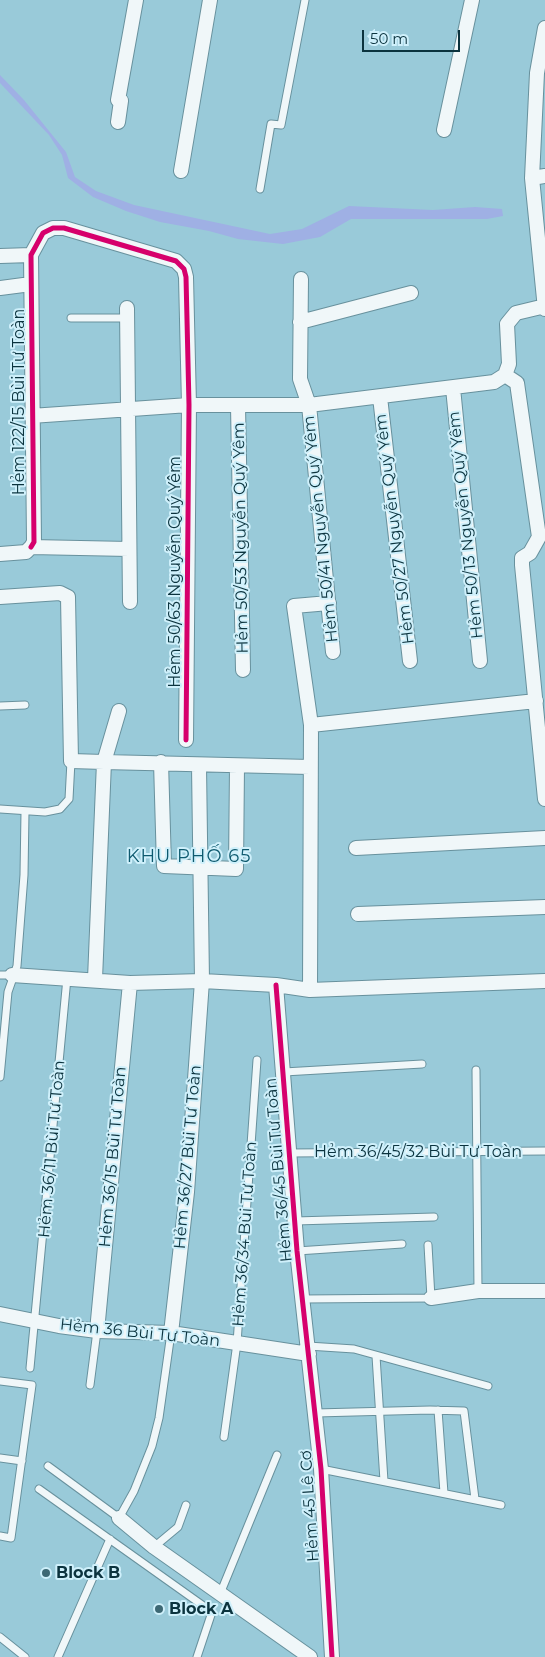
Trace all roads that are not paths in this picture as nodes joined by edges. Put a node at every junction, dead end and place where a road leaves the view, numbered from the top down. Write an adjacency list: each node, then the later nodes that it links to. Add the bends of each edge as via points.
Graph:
1 (136, 0): 6 (street, via 118,100 121,101)
2 (210, 0): 8 (street)
3 (304, 0): 10 (lane, via 281,125 271,124)
4 (472, 0): 7 (street)
5 (545, 28): 9 (street, via 537,73)
6 (118, 122)
7 (444, 130)
8 (181, 171)
9 (539, 177): 11 (street)
10 (260, 188)
11 (541, 223): 18 (street)
12 (31, 255): 13 (street); 15 (street, Hẻm 122/15 Bùi Tư Toàn); 25 (street, Hẻm 50/63 Nguyễn Quý Yêm, via 43,233 52,228 64,228 176,261 184,269 186,277)
13 (0, 256)
14 (301, 279): 21 (street, Hẻm 50/41 Nguyễn Quý Yêm)
15 (31, 284): 16 (street); 29 (street, Hẻm 122/15 Bùi Tư Toàn)
16 (0, 288)
17 (411, 293): 21 (street)
18 (545, 307): 22 (street, via 516,313 508,324 509,364)
19 (127, 313): 20 (lane); 28 (street)
20 (71, 318)
21 (300, 322): 26 (street, Hẻm 50/41 Nguyễn Quý Yêm, via 300,379)
22 (505, 375): 23 (street, via 494,382); 40 (street, via 517,383 539,537 530,553 522,558)
23 (453, 388): 24 (street); 38 (street, Hẻm 50/13 Nguyễn Quý Yêm)
24 (380, 397): 26 (street); 37 (street, Hẻm 50/27 Nguyễn Quý Yêm)
25 (189, 405): 27 (street); 28 (street); 45 (street, Hẻm 50/63 Nguyễn Quý Yêm)
26 (309, 405): 27 (street); 35 (street, Hẻm 50/41 Nguyễn Quý Yêm)
27 (238, 406): 39 (street, Hẻm 50/53 Nguyễn Quý Yêm)
28 (128, 410): 29 (street); 31 (street)
29 (31, 416): 30 (street, Hẻm 122/15 Bùi Tư Toàn, via 34,542)
30 (31, 547): 31 (street); 32 (street, via 26,552)
31 (129, 549): 34 (street)
32 (0, 554)
33 (0, 597): 46 (street, via 60,593 68,597)
34 (130, 602)
35 (329, 603): 36 (street, Hẻm 50/41 Nguyễn Quý Yêm); 44 (street, via 294,606)
36 (334, 652)
37 (410, 661)
38 (480, 661)
39 (243, 670)
40 (536, 701): 44 (street); 52 (street)
41 (25, 705): 42 (lane)
42 (0, 706)
43 (119, 711): 47 (street)
44 (311, 725): 51 (street)
45 (186, 740)
46 (71, 761): 47 (street); 54 (lane, via 69,799 64,806 45,812)
47 (104, 762): 48 (street); 62 (street)
48 (161, 762): 49 (street); 57 (street, via 164,866)
49 (199, 766): 50 (street); 57 (street, Hẻm 36/27 Bùi Tư Toàn)
50 (237, 766): 51 (street); 57 (street, via 236,869)
51 (310, 767): 67 (street)
52 (545, 799)
53 (0, 809): 54 (lane)
54 (25, 812): 60 (lane, via 17,966)
55 (545, 838): 56 (street)
56 (356, 848)
57 (200, 868): 63 (street, Hẻm 36/27 Bùi Tư Toàn)
58 (545, 907): 59 (street)
59 (358, 914)
60 (6, 975): 61 (street); 72 (lane, via 8,992)
61 (67, 977): 62 (street); 86 (lane, Hẻm 36/11 Bùi Tư Toàn)
62 (96, 979): 65 (street)
63 (202, 981): 65 (street); 66 (street); 88 (street, Hẻm 36/27 Bùi Tư Toàn, via 187,1192)
64 (545, 981): 67 (street)
65 (130, 983): 87 (street, Hẻm 36/15 Bùi Tư Toàn)
66 (276, 985): 67 (street); 71 (street, Hẻm 36/45 Bùi Tư Toàn)
67 (310, 990)
68 (257, 1060): 89 (lane, Hẻm 36/34 Bùi Tư Toàn)
69 (422, 1064): 71 (lane)
70 (476, 1070): 75 (lane)
71 (284, 1072): 74 (street, Hẻm 36/45 Bùi Tư Toàn)
72 (0, 1077)
73 (545, 1150): 75 (lane, Hẻm 36/45/32 Bùi Tư Toàn)
74 (290, 1153): 75 (lane, Hẻm 36/45/32 Bùi Tư Toàn); 77 (street, Hẻm 36/45 Bùi Tư Toàn)
75 (478, 1153): 81 (lane)
76 (434, 1217): 77 (lane)
77 (295, 1221): 80 (street, Hẻm 36/45 Bùi Tư Toàn)
78 (402, 1244): 80 (lane)
79 (428, 1244): 83 (lane)
80 (298, 1251): 84 (street, Hẻm 36/45 Bùi Tư Toàn)
81 (478, 1291): 82 (street); 83 (street)
82 (545, 1291)
83 (432, 1298): 84 (lane)
84 (303, 1299): 90 (street, Hẻm 36/45 Bùi Tư Toàn)
85 (0, 1314): 86 (street, Hẻm 36 Bùi Tư Toàn)
86 (36, 1320): 87 (street, Hẻm 36 Bùi Tư Toàn); 92 (lane, Hẻm 36/11 Bùi Tư Toàn)
87 (97, 1330): 88 (street, Hẻm 36 Bùi Tư Toàn); 94 (lane)
88 (171, 1333): 89 (street, Hẻm 36 Bùi Tư Toàn); 111 (lane, via 157,1427 134,1491)
89 (237, 1343): 90 (street, Hẻm 36 Bùi Tư Toàn); 99 (lane, Hẻm 36/34 Bùi Tư Toàn)
90 (309, 1350): 91 (lane, via 354,1349); 98 (street, Hẻm 45 Lê Cơ)
91 (376, 1356): 95 (lane); 97 (lane)
92 (30, 1368)
93 (0, 1381): 102 (lane, via 32,1386)
94 (90, 1385)
95 (488, 1386)
96 (438, 1410): 97 (lane); 107 (lane); 108 (lane, via 464,1411)
97 (379, 1412): 98 (lane); 105 (lane)
98 (316, 1414): 104 (street, Hẻm 45 Lê Cơ)
99 (224, 1437)
100 (277, 1455): 115 (lane)
101 (0, 1458): 102 (lane)
102 (22, 1461): 112 (lane, via 11,1538)
103 (48, 1466): 111 (lane)
104 (321, 1469): 105 (lane); 121 (street, Hẻm 45 Lê Cơ)
105 (384, 1481): 107 (lane)
106 (39, 1489): 113 (lane)
107 (444, 1493): 108 (lane)
108 (475, 1499): 109 (lane)
109 (501, 1504)
110 (186, 1505): 114 (lane, via 178,1527)
111 (119, 1518): 114 (street)
112 (0, 1536)
113 (110, 1539): 118 (lane); 119 (lane, via 212,1612)
114 (154, 1547): 115 (street)
115 (220, 1594): 120 (street)
116 (0, 1636): 117 (lane)
117 (25, 1657)
118 (58, 1657)
119 (197, 1657)
120 (310, 1657)
121 (332, 1657)

